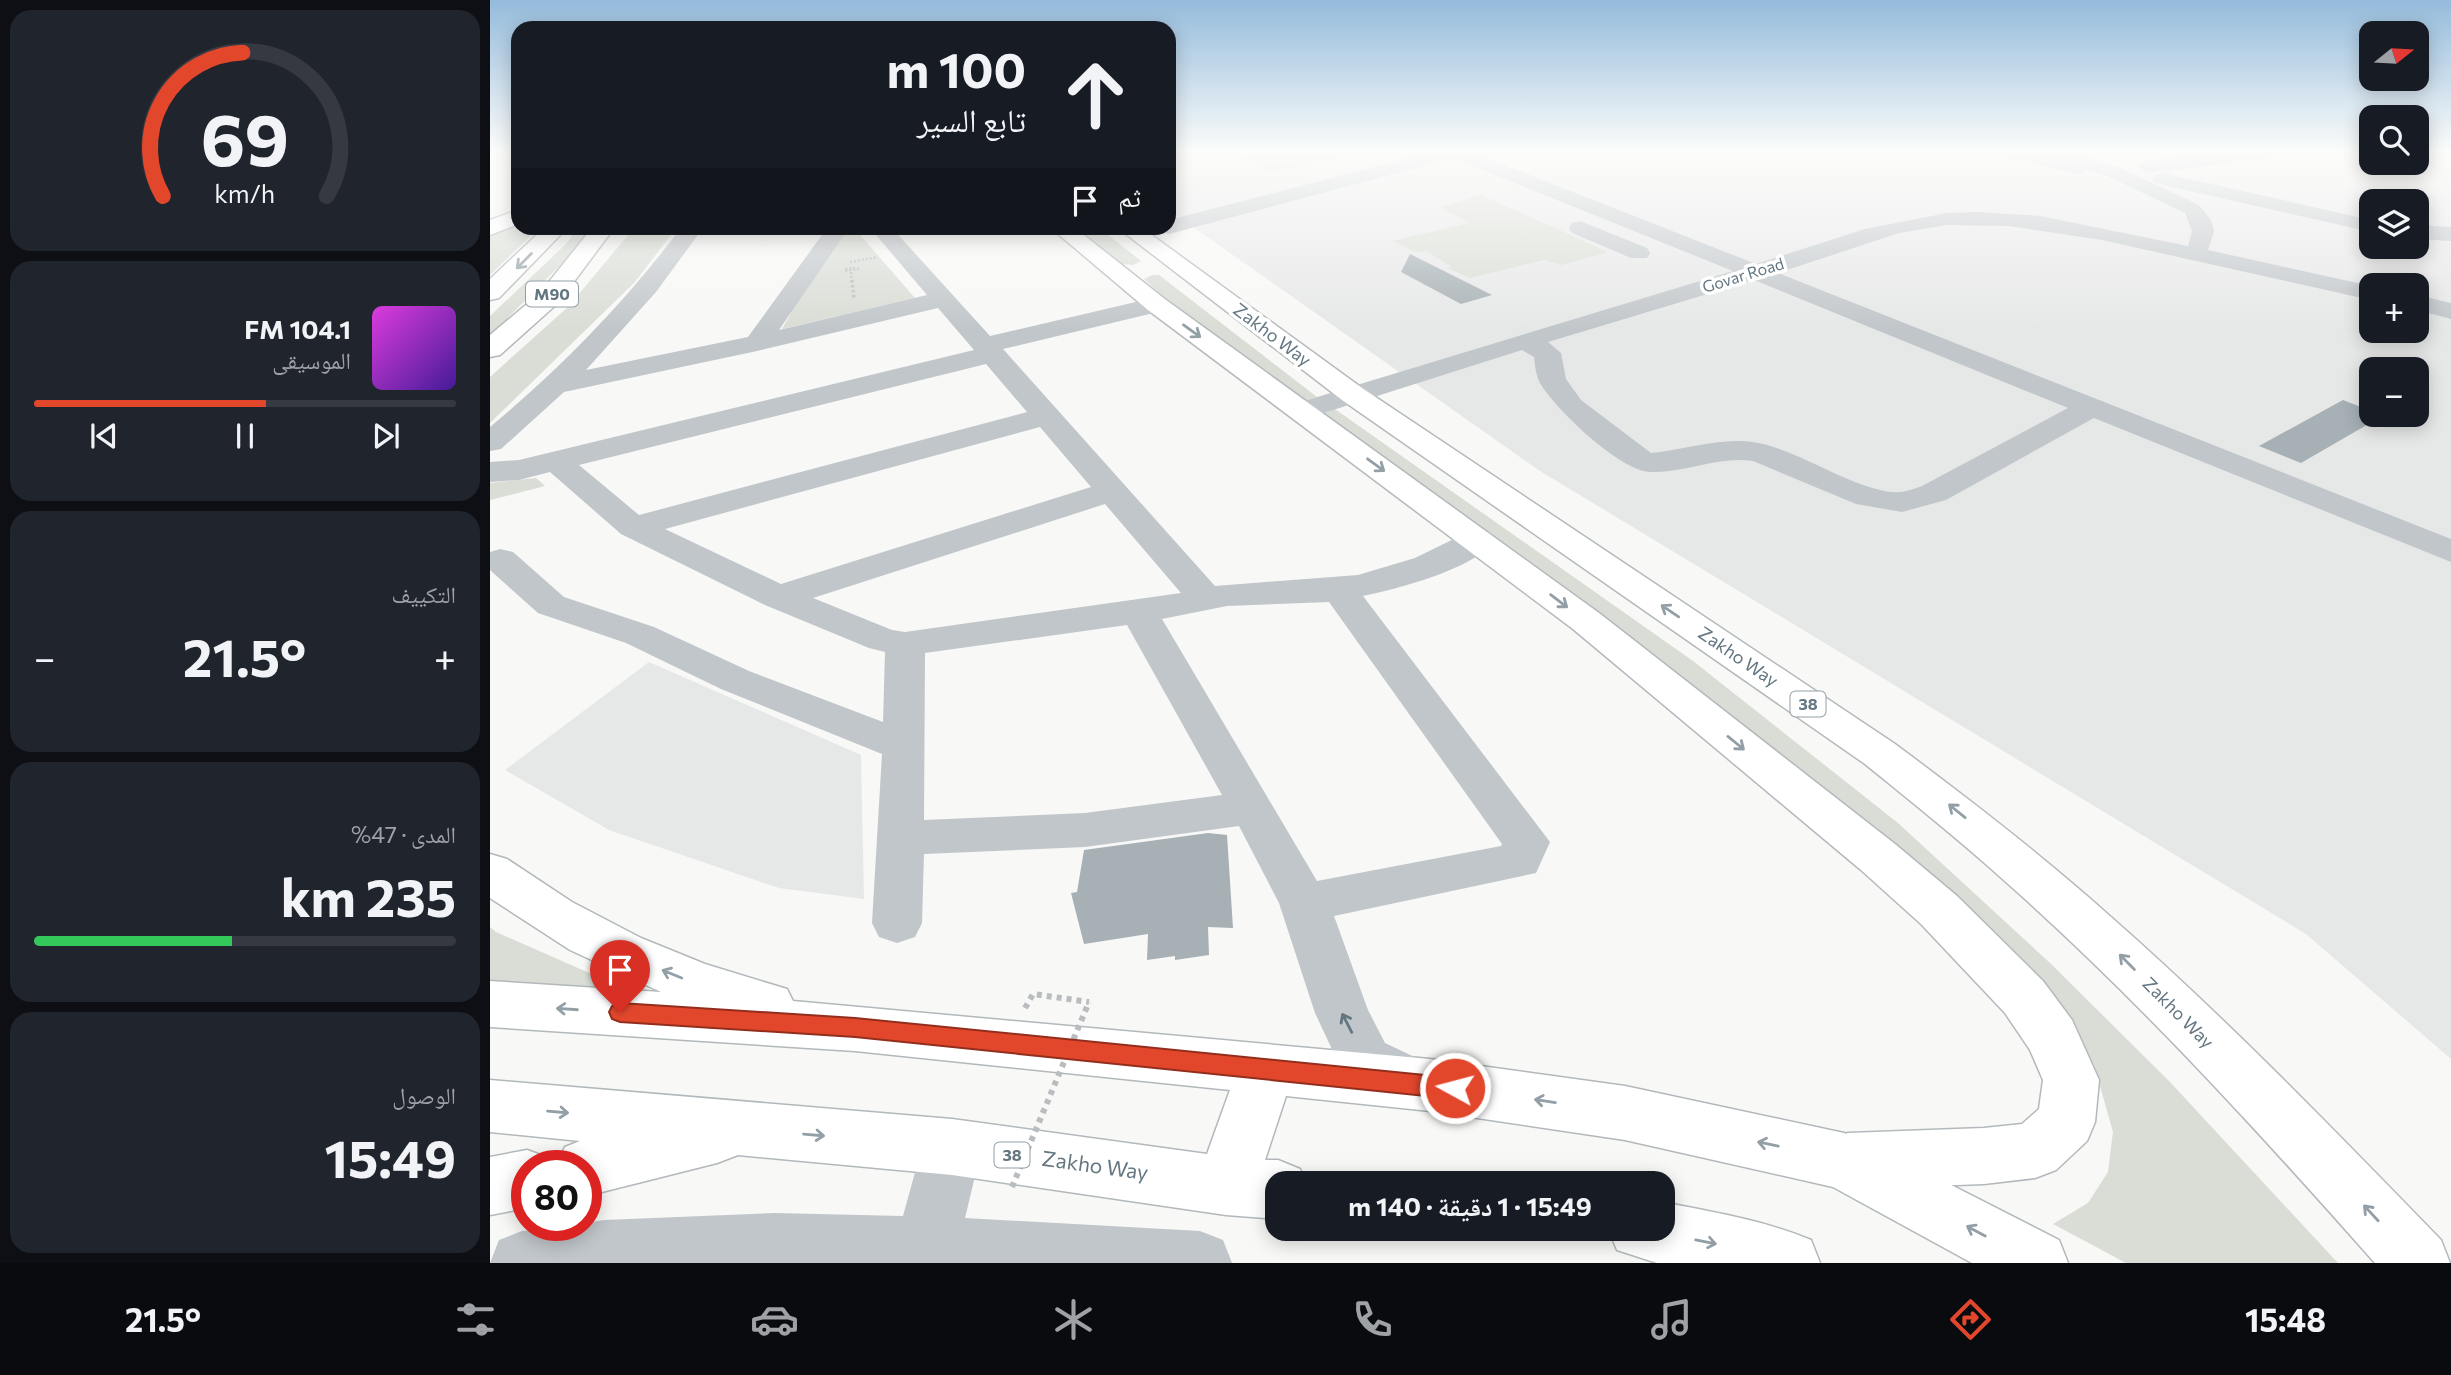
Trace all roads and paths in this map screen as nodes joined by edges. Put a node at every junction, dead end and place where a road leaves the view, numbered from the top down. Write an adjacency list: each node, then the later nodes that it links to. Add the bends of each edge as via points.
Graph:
1 (1221, 212): 8 (street)
2 (1229, 212): 9 (street)
3 (2193, 212): 22 (street, via 2204,227)
4 (2309, 212): 7 (street)
5 (1611, 213): 21 (street, via 1565,222); 23 (street)
6 (511, 218): 10 (main road)
7 (2359, 223)
8 (1176, 226)
9 (1176, 226)
10 (490, 228)
11 (2429, 233): 13 (street)
12 (1176, 234): 36 (main road, Zakho Way / 38)
13 (2451, 234)
14 (549, 235): 26 (main road, M90, one-way to 26)
15 (598, 235): 33 (main road, M90, via 549,298)
16 (687, 235): 35 (street, via 660,274 584,358)
17 (833, 235): 32 (street)
18 (887, 235): 27 (street)
19 (1071, 235): 24 (main road)
20 (1162, 235): 24 (main road)
21 (1639, 253)
22 (2193, 254): 23 (street, Govar Road, via 2059,226 1961,218 1888,229); 25 (street, Govar Road)
23 (1757, 271): 31 (street, Govar Road); 37 (street)
24 (1121, 276): 28 (main road)
25 (2359, 290)
26 (490, 293)
27 (944, 299): 32 (street); 34 (street)
28 (1157, 305): 34 (street); 38 (main road, one-way to 38)
29 (2429, 306): 30 (street)
30 (2451, 311)
31 (1527, 341): 36 (street, Govar Road); 37 (street, via 1547,353 1552,380 1571,406 1640,461 1684,460 1735,449 1759,452 1868,497 1902,502 1934,493)
32 (757, 343): 35 (street)
33 (490, 349)
34 (988, 349): 39 (street); 41 (street)
35 (552, 386): 40 (street)
36 (1352, 394): 38 (street, Govar Road); 79 (main road, Zakho Way / 38, one-way to 36, via 2095,931 1949,805)
37 (2094, 406): 46 (street)
38 (1301, 411): 45 (main road, one-way to 45)
39 (1047, 416): 43 (street); 44 (street)
40 (490, 442)
41 (556, 460): 42 (street); 44 (street)
42 (490, 472)
43 (1112, 491): 49 (street); 50 (street)
44 (633, 527): 49 (street)
45 (1478, 540): 48 (street, via 1413,573); 67 (main road, one-way to 67, via 1586,621 1878,857 1939,910 2024,997 2052,1037 2071,1080 2066,1122 2035,1150)
46 (2451, 551)
47 (500, 560): 53 (street, via 551,605 640,635 735,680)
48 (1339, 590): 50 (street); 57 (street, via 1526,842 1519,860)
49 (778, 597): 52 (street, via 883,640)
50 (1206, 598): 51 (street)
51 (1139, 612): 52 (street); 54 (street)
52 (905, 644): 53 (street)
53 (904, 746): 55 (street)
54 (1252, 808): 55 (street, via 1085,830); 57 (street)
55 (901, 838): 58 (street)
56 (490, 872): 61 (main road, one-way to 56, via 719,992 604,946)
57 (1304, 903): 63 (street, one-way to 57, via 1365,1060 1342,1013)
58 (897, 923)
59 (1052, 996): 71 (path, bridge, via 1088,1002)
60 (490, 1004): 61 (main road, one-way to 60)
61 (855, 1028): 62 (main road)
62 (1266, 1070): 63 (main road); 72 (main road)
63 (1411, 1083): 67 (main road, one-way to 63, via 1625,1113)
64 (490, 1106): 65 (main road, Zakho Way, one-way to 65)
65 (746, 1128): 66 (main road, Zakho Way / 38, one-way to 66); 68 (main road)
66 (952, 1147): 72 (main road, Zakho Way / 38); 74 (street)
67 (1844, 1161): 78 (main road, one-way to 67)
68 (602, 1163)
69 (511, 1182): 70 (main road)
70 (490, 1186)
71 (1012, 1187)
72 (1252, 1188)
73 (1675, 1236): 77 (main road, one-way to 77)
74 (924, 1257): 75 (street, via 717,1246); 76 (street)
75 (528, 1263)
76 (1200, 1263)
77 (1788, 1263)
78 (2036, 1263)
79 (2418, 1263)

